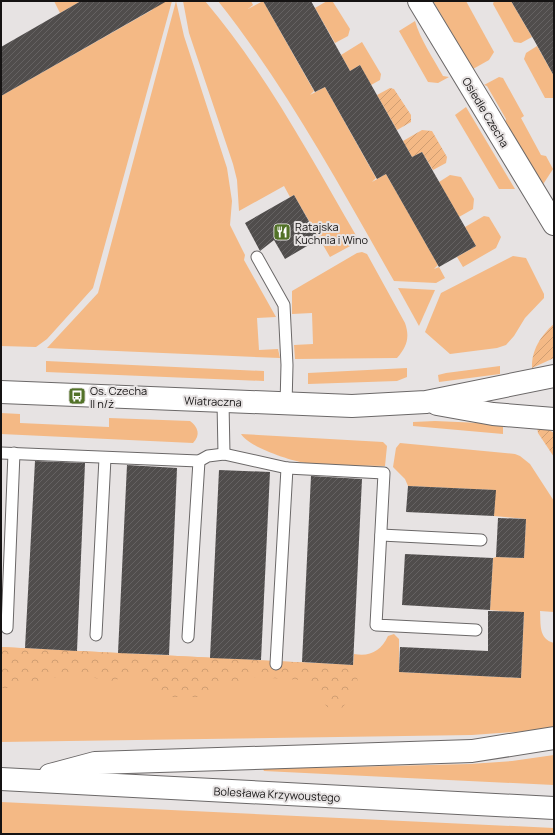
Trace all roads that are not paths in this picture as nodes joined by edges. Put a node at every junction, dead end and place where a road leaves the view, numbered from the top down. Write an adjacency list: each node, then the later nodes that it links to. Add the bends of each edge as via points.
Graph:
1 (419, 1): 2 (main road, Osiedle Czecha)
2 (554, 224)
3 (257, 257): 8 (lane, via 284,305)
4 (554, 376): 7 (main road, Wiatraczna)
5 (1, 392): 6 (main road, Wiatraczna)
6 (223, 402): 8 (main road, Wiatraczna); 12 (lane)
7 (426, 402): 8 (main road, Wiatraczna, via 352,406); 9 (main road, Wiatraczna, via 493,414)
8 (286, 405)
9 (554, 419)
10 (1, 452): 11 (lane)
11 (14, 453): 13 (lane); 18 (lane)
12 (224, 454): 14 (lane, via 208,456); 15 (lane)
13 (105, 458): 14 (lane); 20 (lane)
14 (199, 461): 21 (lane)
15 (287, 468): 16 (lane, via 384,473); 22 (lane)
16 (381, 535): 17 (lane); 19 (lane, via 376,625)
17 (481, 540)
18 (7, 628)
19 (476, 630)
20 (96, 635)
21 (188, 637)
22 (276, 664)
23 (554, 738): 25 (main road, via 472,751 95,763)
24 (1, 779): 25 (main road, Bolesława Krzywoustego)
25 (31, 780): 26 (main road, Bolesława Krzywoustego)
26 (554, 808)

